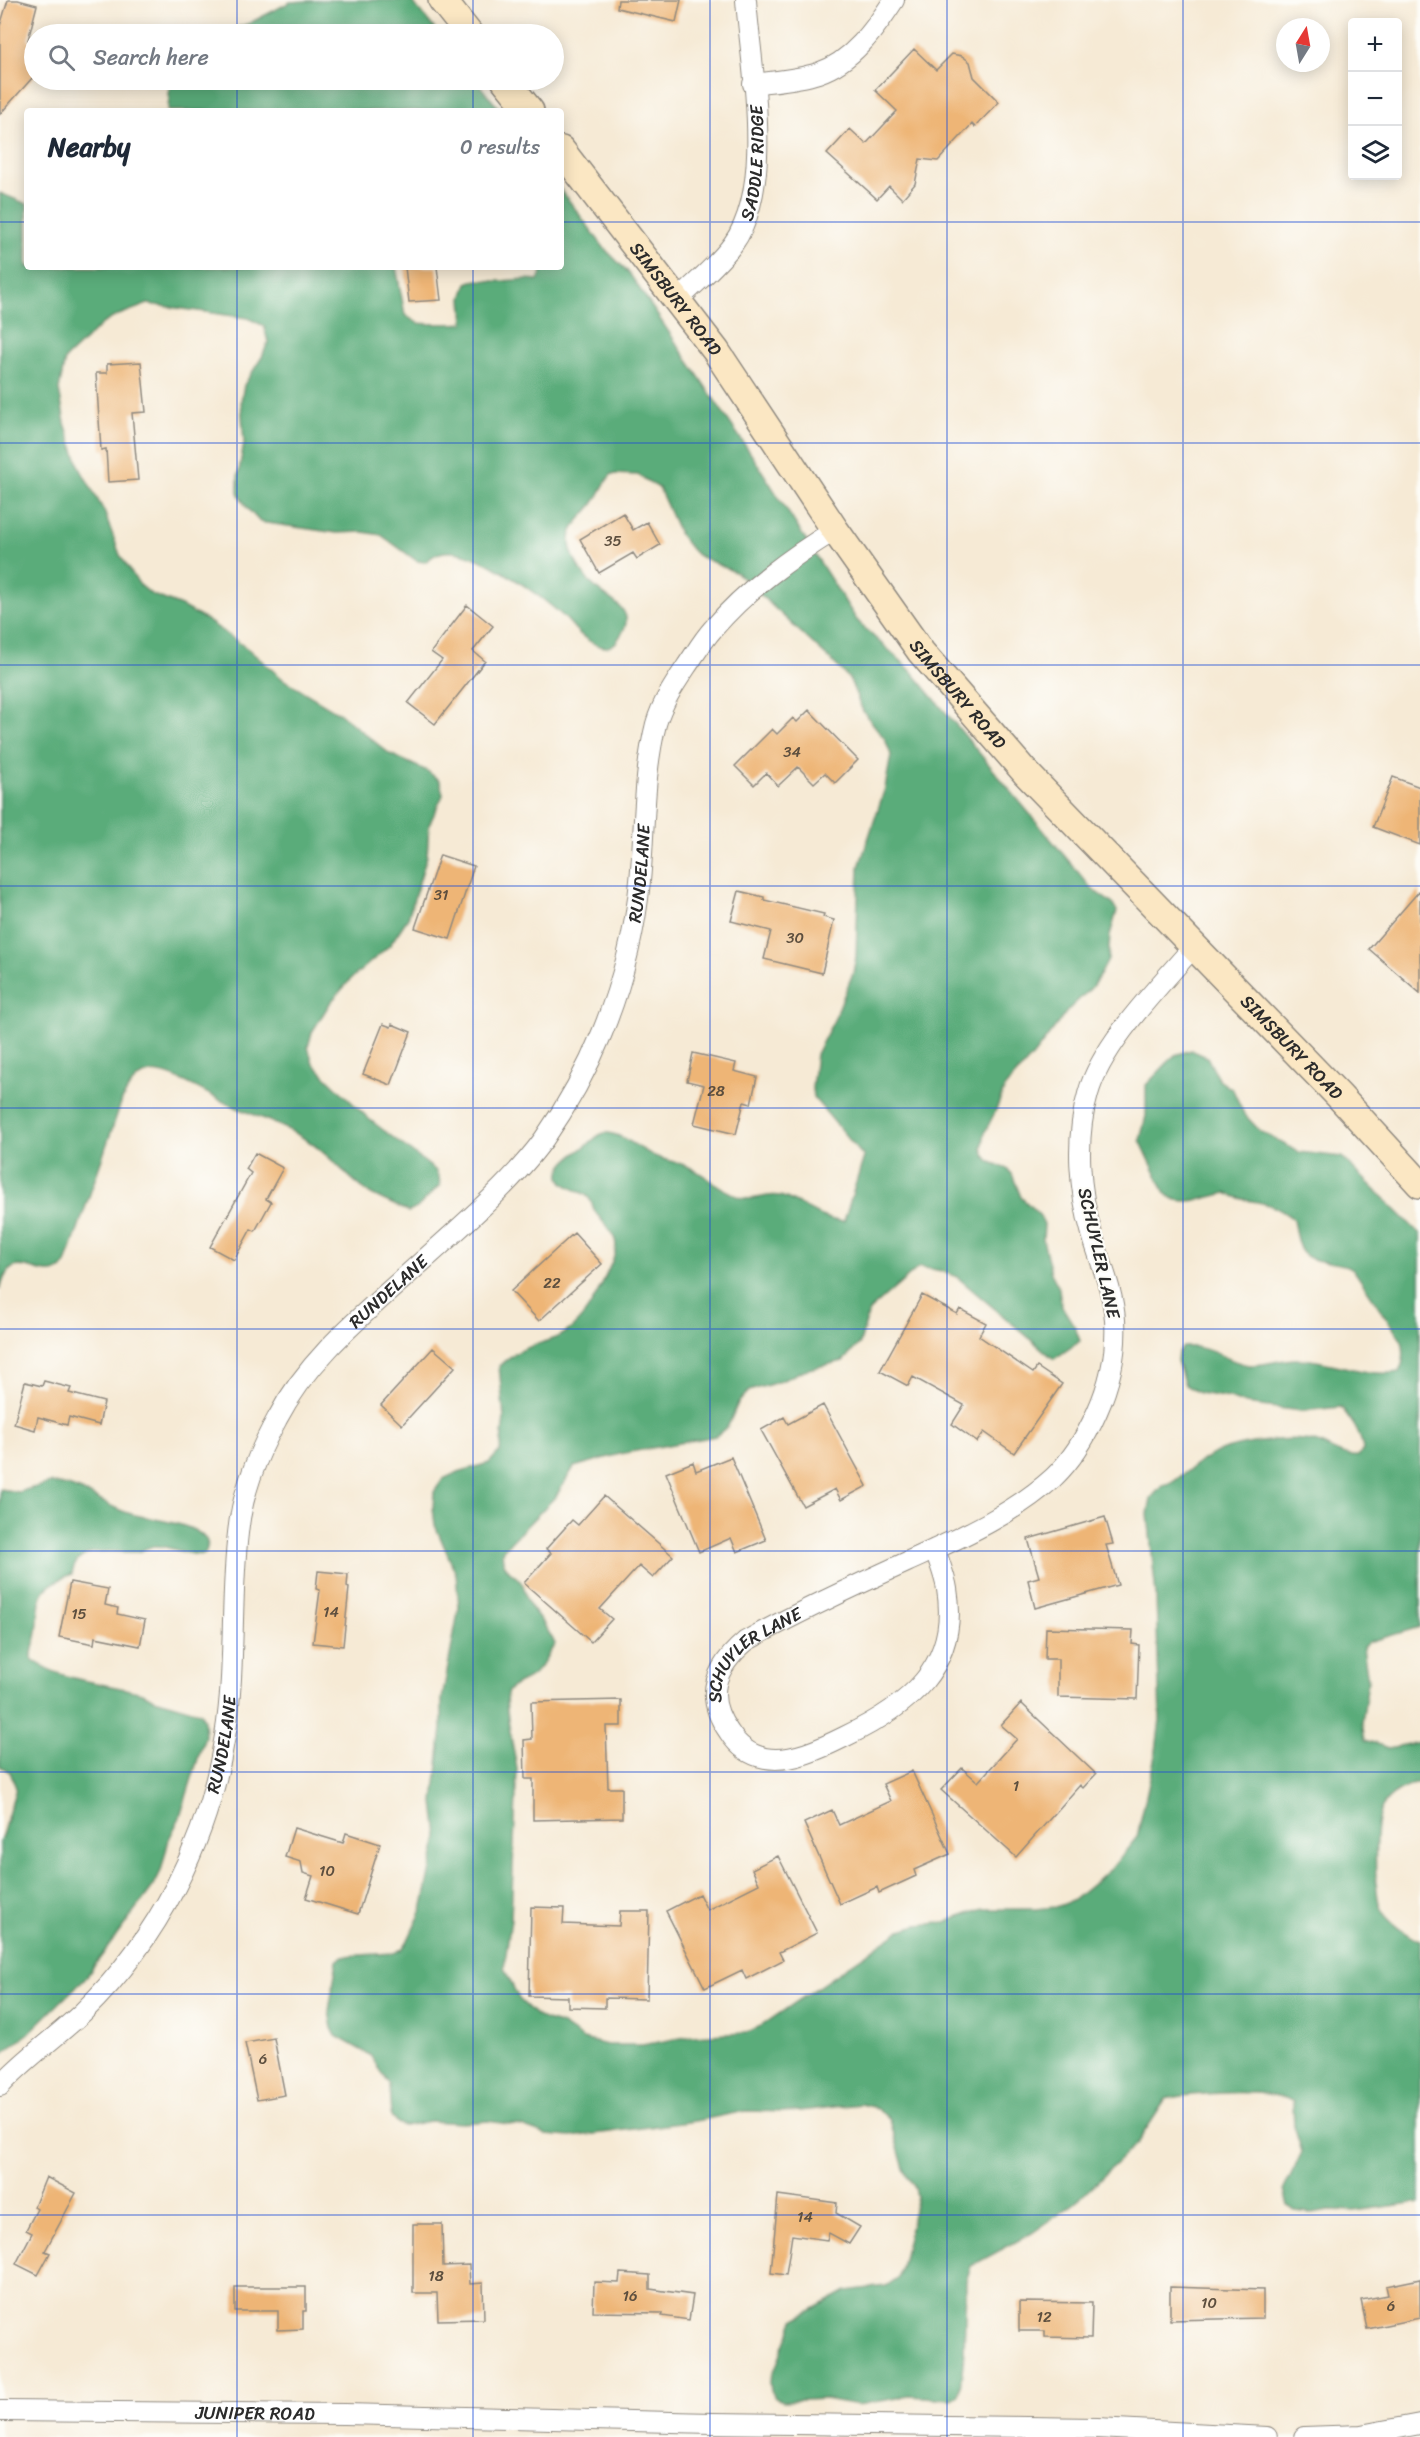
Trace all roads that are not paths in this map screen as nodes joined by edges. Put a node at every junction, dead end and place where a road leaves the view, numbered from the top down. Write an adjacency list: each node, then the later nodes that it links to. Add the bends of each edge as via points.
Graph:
1 (442, 0): 4 (main road)
2 (746, 0): 5 (street, SADDLE RIDGE)
3 (894, 0): 5 (street, via 878,25 839,63 817,74)
4 (461, 24)
5 (753, 84): 9 (street, SADDLE RIDGE, via 757,172 743,225 725,255)
6 (513, 90): 7 (main road)
7 (528, 108)
8 (564, 154): 9 (main road, SIMSBURY ROAD)
9 (678, 300): 10 (main road, SIMSBURY ROAD)
10 (835, 530): 11 (main road, SIMSBURY ROAD, via 929,661 1025,772); 14 (street, RUNDELANE, via 788,560 746,594 711,631 671,689 657,720 649,758 636,915 622,978 578,1083 543,1141 505,1184 341,1334 306,1373 274,1423 250,1483 238,1529 226,1735 198,1840 162,1910 115,1977 71,2024)
11 (1194, 946): 12 (main road, SIMSBURY ROAD); 13 (street, SCHUYLER LANE, via 1114,1041 1087,1094 1081,1172 1091,1231 1115,1320 1113,1365 1100,1406 1077,1450 1053,1477 1004,1513)
12 (1420, 1184)
13 (935, 1550): 13 (street, SCHUYLER LANE, via 802,1611 738,1648 720,1672 714,1698 720,1719 742,1748 755,1755 781,1759 816,1749 876,1721 921,1686 943,1651 947,1627 947,1588)
14 (0, 2086)
15 (0, 2411): 17 (street, JUNIPER ROAD, via 1085,2428)
16 (1420, 2424): 18 (street, via 1361,2435)
17 (1267, 2437)
18 (1304, 2437)

